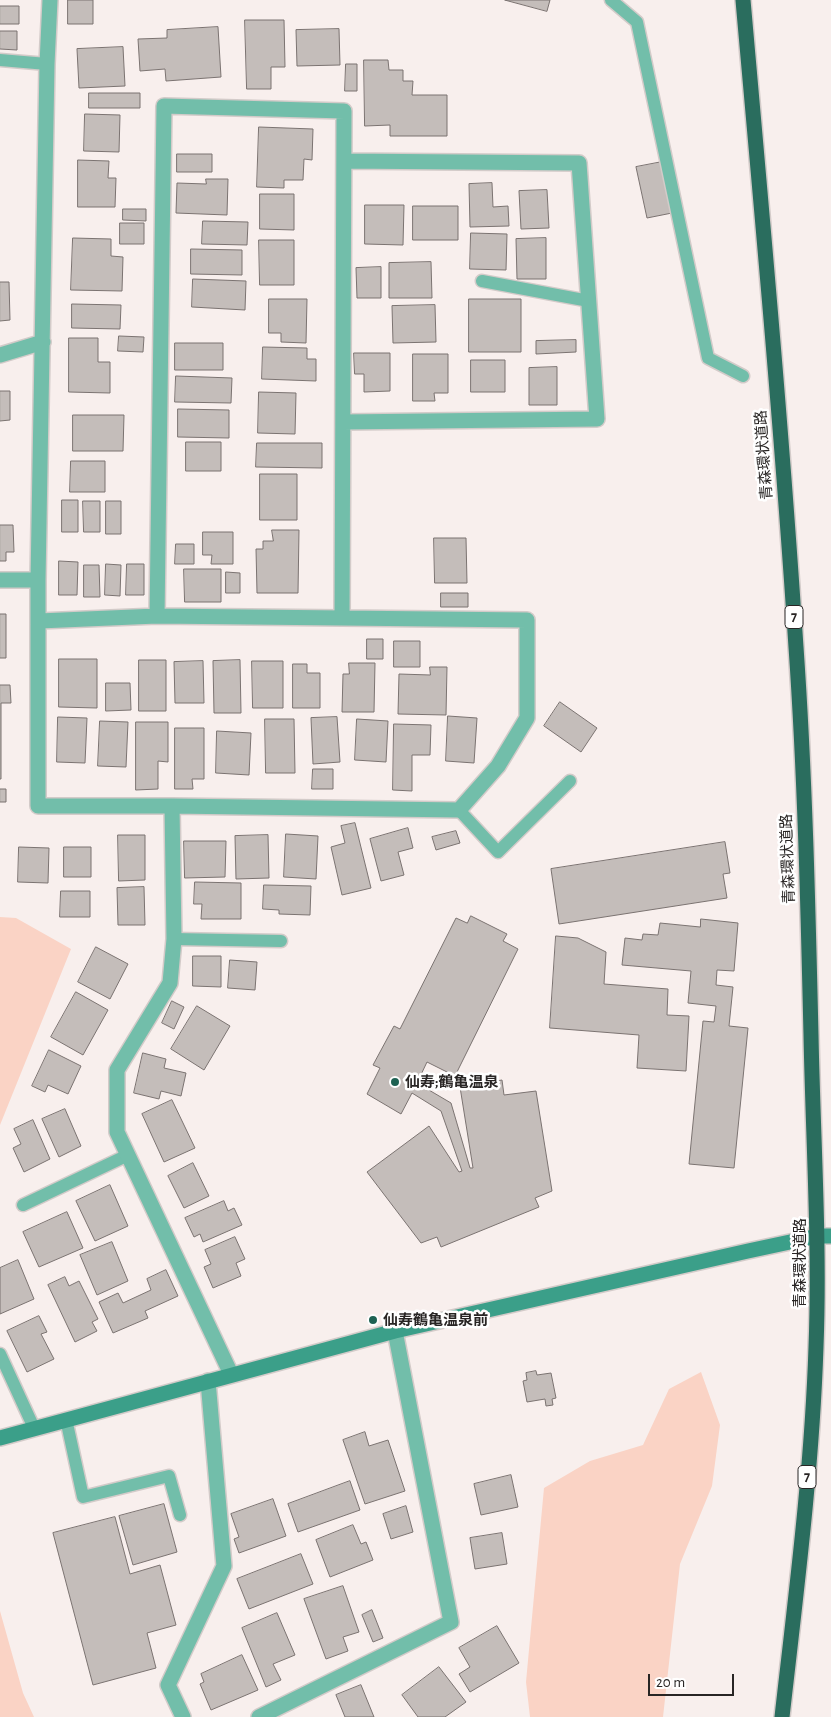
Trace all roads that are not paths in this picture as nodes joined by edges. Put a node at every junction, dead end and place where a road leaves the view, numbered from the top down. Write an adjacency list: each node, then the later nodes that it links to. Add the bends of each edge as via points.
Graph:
1 (50, 0): 5 (street)
2 (611, 0): 11 (lane, via 638,22 708,358)
3 (743, 0): 25 (highway, 青森環状道路 / 7, via 796,649 807,860 812,1062)
4 (0, 60): 5 (lane)
5 (47, 64): 9 (street)
6 (344, 161): 8 (street, via 579,163); 12 (street); 15 (street, via 344,111 164,106)
7 (482, 282): 8 (lane)
8 (589, 301): 12 (street, via 597,419)
9 (43, 342): 10 (street); 14 (street)
10 (0, 356)
11 (743, 376)
12 (343, 422): 16 (street)
13 (0, 580): 14 (street)
14 (38, 580): 17 (street)
15 (157, 616): 16 (street); 17 (street)
16 (342, 618): 20 (street, via 527,620 527,718 498,766)
17 (39, 621): 19 (street, via 38,806)
18 (570, 781): 20 (lane, via 498,852)
19 (172, 806): 20 (street); 21 (street)
20 (459, 810)
21 (174, 939): 22 (lane); 23 (street, via 170,983 117,1070 117,1132)
22 (281, 941)
23 (128, 1155): 24 (lane); 28 (street)
24 (23, 1205)
25 (825, 1236): 26 (street); 36 (highway, 青森環状道路 / 7, via 809,1462)
26 (395, 1331): 28 (street); 35 (street, via 451,1622)
27 (0, 1354): 31 (lane)
28 (231, 1374): 29 (street)
29 (208, 1381): 30 (street); 34 (street, via 224,1566 168,1685)
30 (66, 1419): 31 (street); 33 (lane, via 83,1497 169,1476)
31 (34, 1428): 32 (street)
32 (0, 1438)
33 (180, 1515)
34 (183, 1717)
35 (259, 1717)
36 (782, 1717)

